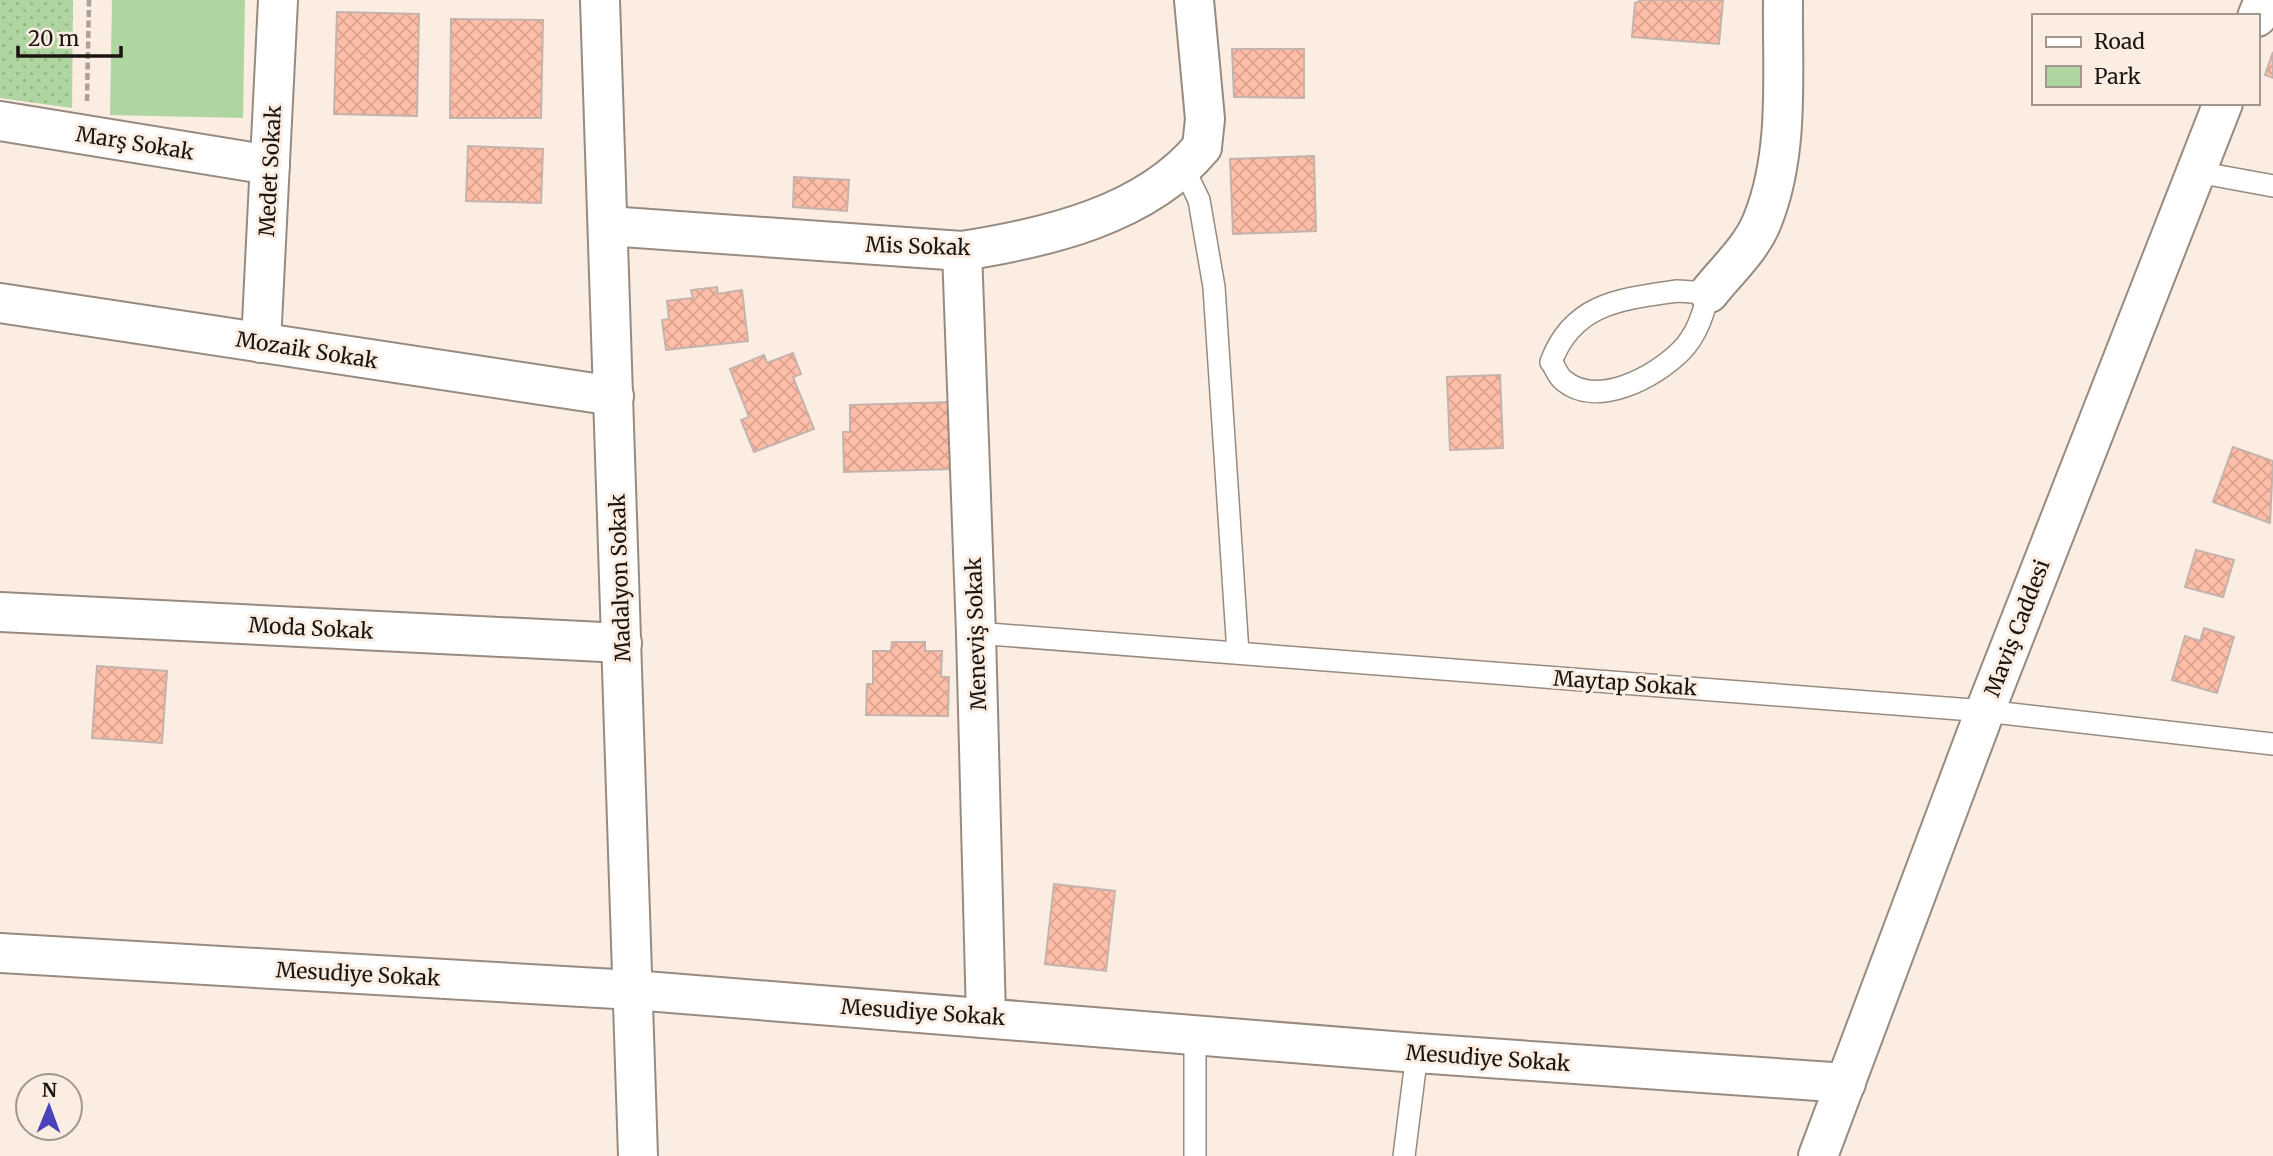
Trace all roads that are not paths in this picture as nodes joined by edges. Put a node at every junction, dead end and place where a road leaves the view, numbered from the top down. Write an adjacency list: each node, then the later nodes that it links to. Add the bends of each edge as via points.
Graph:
1 (278, 0): 8 (street, Medet Sokak)
2 (600, 0): 11 (street, Madalyon Sokak)
3 (1194, 0): 7 (street, via 1205,119)
4 (1783, 0): 13 (street, via 1782,114 1772,190 1763,221)
5 (2222, 105): 9 (street, Maviş Caddesi)
6 (0, 121): 8 (street, Marş Sokak)
7 (1193, 158): 12 (street, Mis Sokak, via 1135,201 1011,243); 20 (lane, via 1214,286)
8 (270, 165): 15 (street, Medet Sokak)
9 (2197, 172): 10 (lane); 21 (street, Maviş Caddesi)
10 (2273, 186)
11 (608, 226): 12 (street, Mis Sokak); 16 (street, Madalyon Sokak)
12 (962, 251): 18 (street, Meneviş Sokak)
13 (1709, 293): 13 (lane, via 1701,323 1681,351 1644,379 1588,391 1563,380 1551,362 1558,342 1575,321 1605,306 1677,291)
14 (0, 303): 15 (street, Mozaik Sokak)
15 (261, 343): 16 (street, Mozaik Sokak)
16 (614, 396): 19 (street, Madalyon Sokak)
17 (0, 612): 19 (street, Moda Sokak)
18 (976, 633): 20 (lane, Maytap Sokak); 25 (street, Meneviş Sokak)
19 (622, 643): 24 (street, Madalyon Sokak)
20 (1238, 653): 21 (lane, Maytap Sokak)
21 (1985, 711): 22 (lane, Maytap Sokak); 28 (street, Maviş Caddesi)
22 (2273, 744)
23 (0, 954): 24 (street, Mesudiye Sokak)
24 (633, 990): 25 (street, Mesudiye Sokak); 29 (street, Madalyon Sokak)
25 (986, 1017): 26 (street, Mesudiye Sokak)
26 (1195, 1033): 27 (street, Mesudiye Sokak); 30 (lane)
27 (1417, 1053): 28 (street, Mesudiye Sokak); 31 (lane)
28 (1846, 1083): 32 (street, Maviş Caddesi)
29 (638, 1156)
30 (1195, 1156)
31 (1404, 1156)
32 (1818, 1156)

